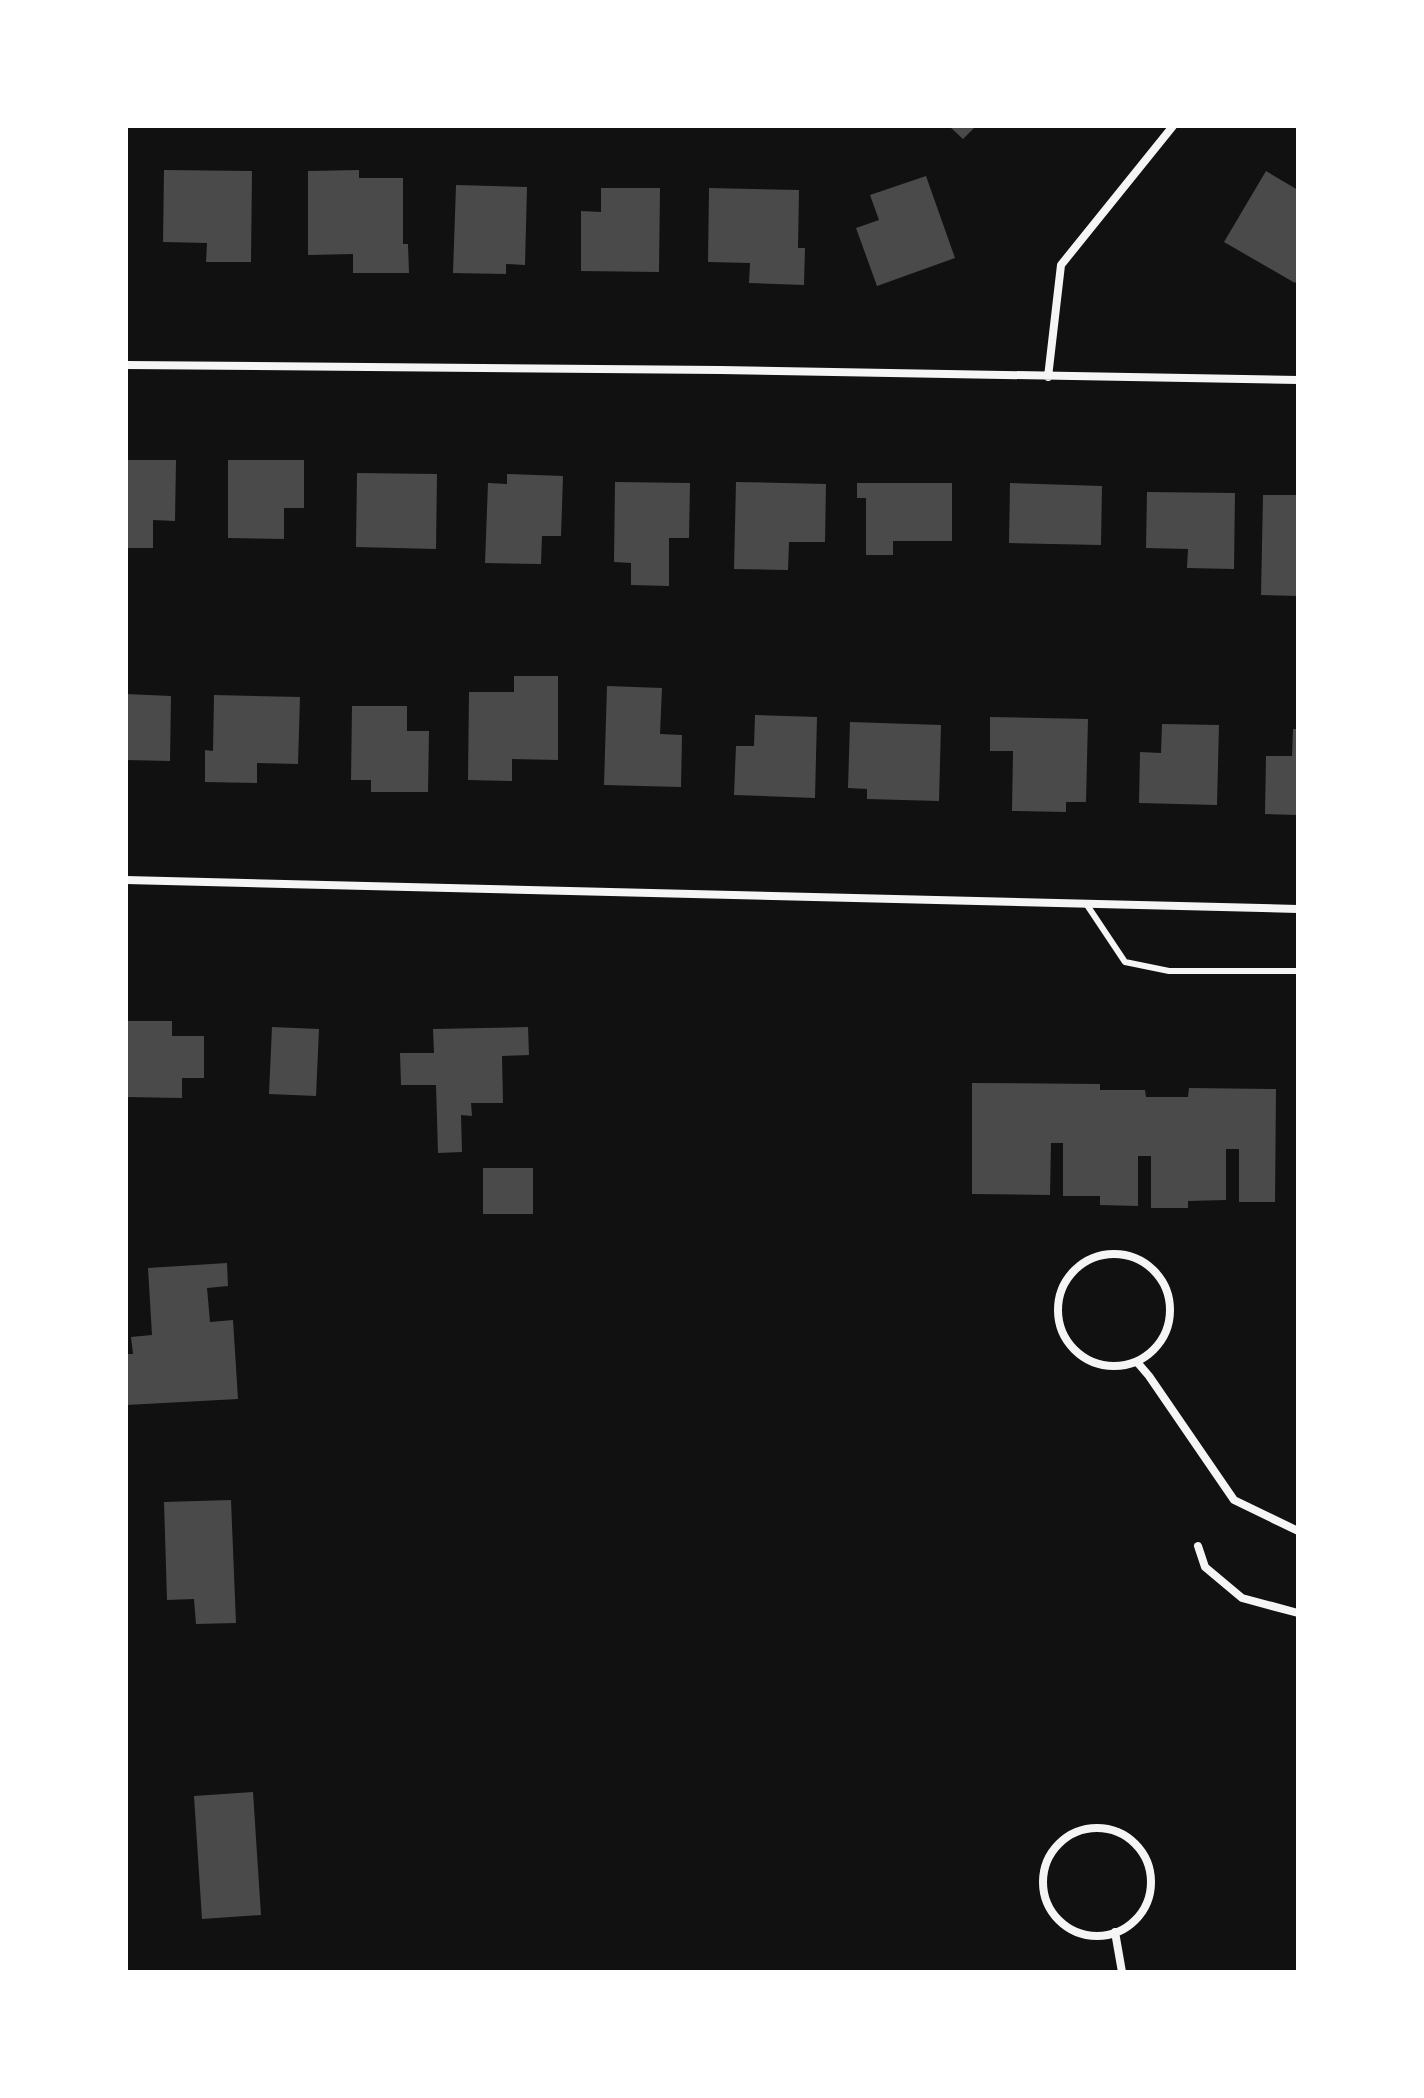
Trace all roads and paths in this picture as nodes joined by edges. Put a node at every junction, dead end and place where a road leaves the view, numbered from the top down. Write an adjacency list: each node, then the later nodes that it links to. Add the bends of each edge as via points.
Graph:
1 (1173, 126): 3 (street, via 1061,265)
2 (126, 365): 3 (street)
3 (1048, 377): 4 (street)
4 (1298, 380)
5 (126, 880): 6 (street)
6 (1087, 905): 7 (street); 8 (lane, via 1125,962 1169,971)
7 (1298, 909)
8 (1298, 971)
9 (1137, 1362): 9 (street, via 1160,1343 1171,1316 1167,1287 1148,1264 1121,1253 1091,1258 1069,1276 1057,1303 1062,1332 1080,1355 1108,1366); 10 (street, via 1234,1500)
10 (1298, 1531)
11 (1198, 1546): 12 (street, via 1205,1567 1242,1598)
12 (1298, 1613)
13 (1115, 1932): 13 (street, via 1142,1912 1152,1888 1149,1862 1133,1840 1110,1828 1084,1828 1060,1841 1045,1862 1042,1889 1052,1913 1072,1930 1097,1936); 14 (street)
14 (1122, 1972)

